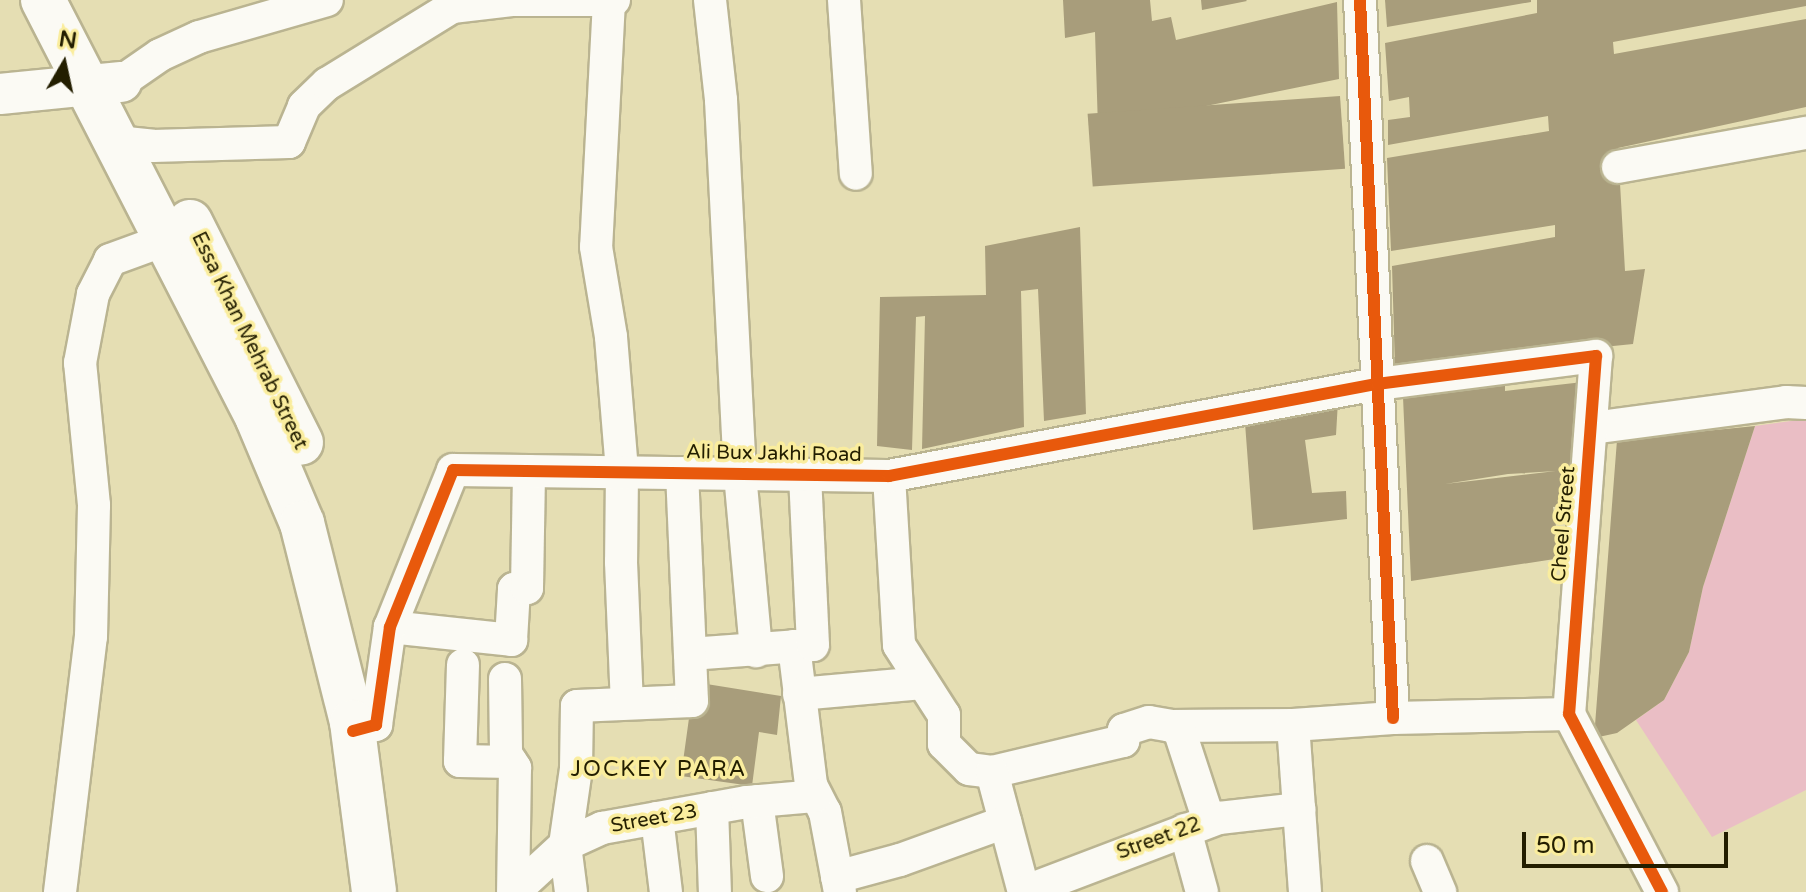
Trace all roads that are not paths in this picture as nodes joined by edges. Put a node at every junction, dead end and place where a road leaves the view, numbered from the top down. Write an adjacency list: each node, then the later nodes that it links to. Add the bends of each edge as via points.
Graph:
1 (43, 0): 10 (main road)
2 (75, 0): 10 (main road, Essa Khan Mehrab Street)
3 (327, 0): 10 (street, via 199,37)
4 (512, 0): 8 (street); 9 (street)
5 (710, 0): 23 (street, via 721,100)
6 (844, 0): 15 (street)
7 (1360, 0): 17 (street)
8 (604, 1): 21 (street, via 596,247 611,337)
9 (452, 3): 13 (street, via 327,84 304,106 289,142)
10 (105, 84): 11 (street); 13 (main road, Essa Khan Mehrab Street)
11 (0, 94)
12 (1806, 133): 14 (street)
13 (135, 144): 16 (main road, Essa Khan Mehrab Street); 39 (main road, Essa Khan Mehrab Street, via 284,403 311,468 368,680)
14 (1618, 167)
15 (856, 174)
16 (165, 240): 39 (main road, Essa Khan Mehrab Street, via 270,443 302,523); 53 (street, via 110,260 93,294 80,363 94,505 91,637)
17 (1377, 384): 19 (street, Cheel Street, via 1596,356); 25 (street, Ali Bux Jakhi Road); 36 (street)
18 (1806, 403): 19 (street)
19 (1592, 428): 35 (street, Cheel Street)
20 (529, 471): 21 (street, Ali Bux Jakhi Road); 26 (street, Ali Bux Jakhi Road, via 453,470); 26 (street, via 527,588 514,589 511,640)
21 (622, 472): 22 (street, Ali Bux Jakhi Road); 34 (street)
22 (682, 473): 23 (street, Ali Bux Jakhi Road); 29 (street)
23 (740, 474): 24 (street, Ali Bux Jakhi Road); 28 (street)
24 (805, 475): 25 (street, Ali Bux Jakhi Road); 27 (street, via 813,645)
25 (889, 476): 32 (street, via 899,645)
26 (390, 627): 39 (street, Ali Bux Jakhi Road)
27 (794, 646): 28 (street); 33 (street)
28 (756, 651): 29 (street)
29 (690, 654): 34 (street, via 692,701)
30 (463, 665): 40 (street, via 460,761)
31 (505, 679): 40 (street, via 506,754)
32 (923, 683): 33 (street); 41 (street, via 944,715 944,744 969,769)
33 (799, 694): 42 (street)
34 (627, 703): 49 (street, via 577,706 576,769)
35 (1569, 714): 36 (street); 64 (street)
36 (1393, 718): 37 (street)
37 (1293, 725): 38 (street); 44 (street)
38 (1178, 726): 41 (street, via 1149,722 1124,730 1123,741); 48 (street)
39 (365, 728): 54 (main road, Essa Khan Mehrab Street); 55 (main road, Essa Khan Mehrab Street)
40 (511, 762): 56 (street)
41 (992, 772): 47 (street)
42 (816, 796): 43 (street, Street 23); 52 (street, via 825,812)
43 (757, 801): 45 (street, Street 23); 51 (street)
44 (1299, 803): 48 (street, Street 22); 62 (street)
45 (712, 808): 46 (street, Street 23); 59 (street)
46 (657, 818): 49 (street, Street 23, via 602,828); 58 (street)
47 (1005, 822): 52 (street); 60 (street)
48 (1197, 826): 60 (street, Street 22); 61 (street)
49 (565, 845): 56 (street, Street 23); 57 (street)
50 (1427, 861): 63 (street)
51 (767, 876)
52 (839, 885)
53 (60, 892)
54 (374, 892)
55 (400, 892)
56 (514, 892)
57 (571, 892)
58 (666, 892)
59 (715, 892)
60 (1024, 892)
61 (1202, 892)
62 (1305, 892)
63 (1440, 892)
64 (1662, 892)

